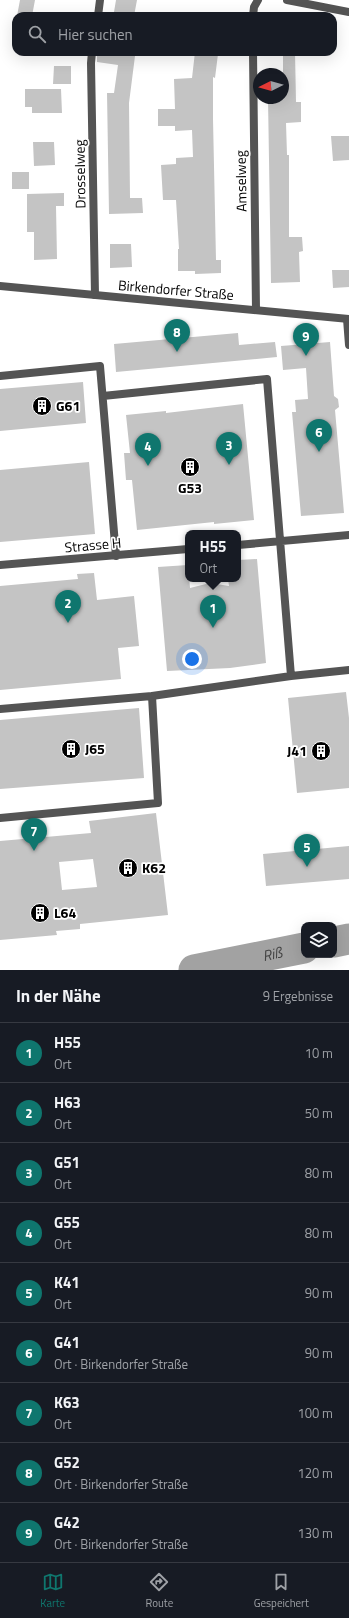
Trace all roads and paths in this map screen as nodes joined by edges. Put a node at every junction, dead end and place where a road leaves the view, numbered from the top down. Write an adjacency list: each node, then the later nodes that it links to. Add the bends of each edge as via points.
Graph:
1 (100, 0): 4 (street)
2 (258, 0): 5 (street)
3 (287, 0): 6 (street)
4 (98, 12)
5 (253, 12)
6 (349, 12)
7 (91, 56): 10 (street, Drosselweg)
8 (253, 56): 11 (street, Amselweg)
9 (0, 286): 10 (street, Birkendorfer Straße)
10 (95, 296): 11 (street, Birkendorfer Straße)
11 (256, 310): 12 (street, Birkendorfer Straße)
12 (348, 319): 13 (street)
13 (349, 345)
14 (0, 376): 15 (street, via 100,366)
15 (103, 396): 17 (street, via 267,379); 20 (street)
16 (349, 536): 17 (street)
17 (281, 541): 18 (street); 23 (street)
18 (241, 545)
19 (185, 549): 20 (street, Strasse H)
20 (116, 556): 21 (street, Strasse H)
21 (0, 565)
22 (349, 670): 23 (street)
23 (291, 676): 24 (street)
24 (152, 696): 25 (street); 26 (street, via 158,803)
25 (0, 709)
26 (0, 818)

